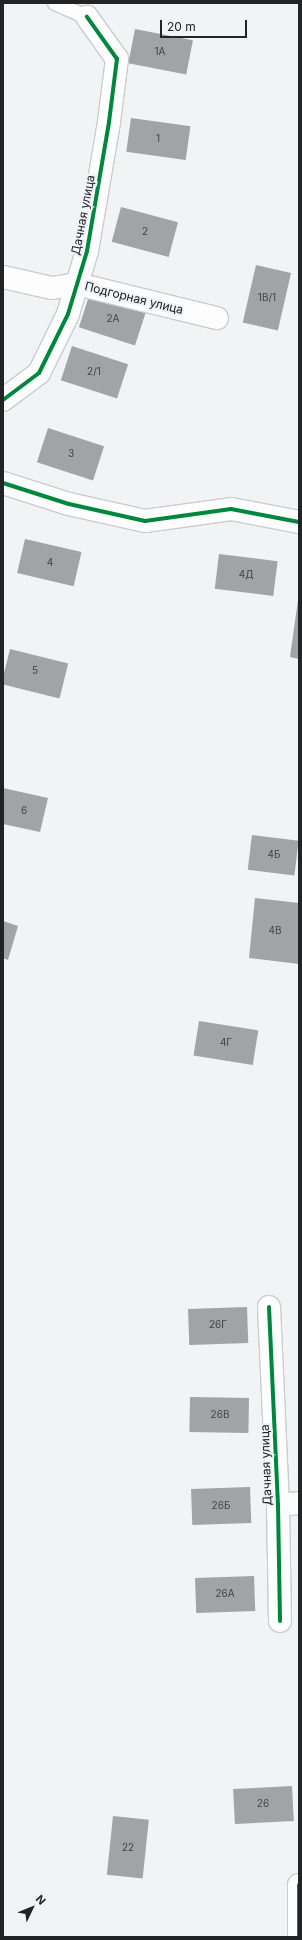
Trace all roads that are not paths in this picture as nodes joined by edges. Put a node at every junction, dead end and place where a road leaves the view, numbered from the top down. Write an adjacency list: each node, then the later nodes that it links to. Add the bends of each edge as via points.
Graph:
1 (55, 3): 2 (lane)
2 (87, 17): 4 (street, Дачная улица, via 117,59 87,251)
3 (3, 277): 4 (street, Подгорная улица, via 52,288)
4 (78, 284): 5 (street, Подгорная улица); 6 (street, Дачная улица, via 68,314 39,373)
5 (217, 318)
6 (3, 400)
7 (3, 483): 8 (street, via 69,504 145,521 230,509)
8 (299, 522)
9 (269, 1307): 10 (street, Дачная улица)
10 (289, 1504): 11 (street, Дачная улица)
11 (280, 1621)
12 (299, 1884): 13 (street)
13 (299, 1937)

